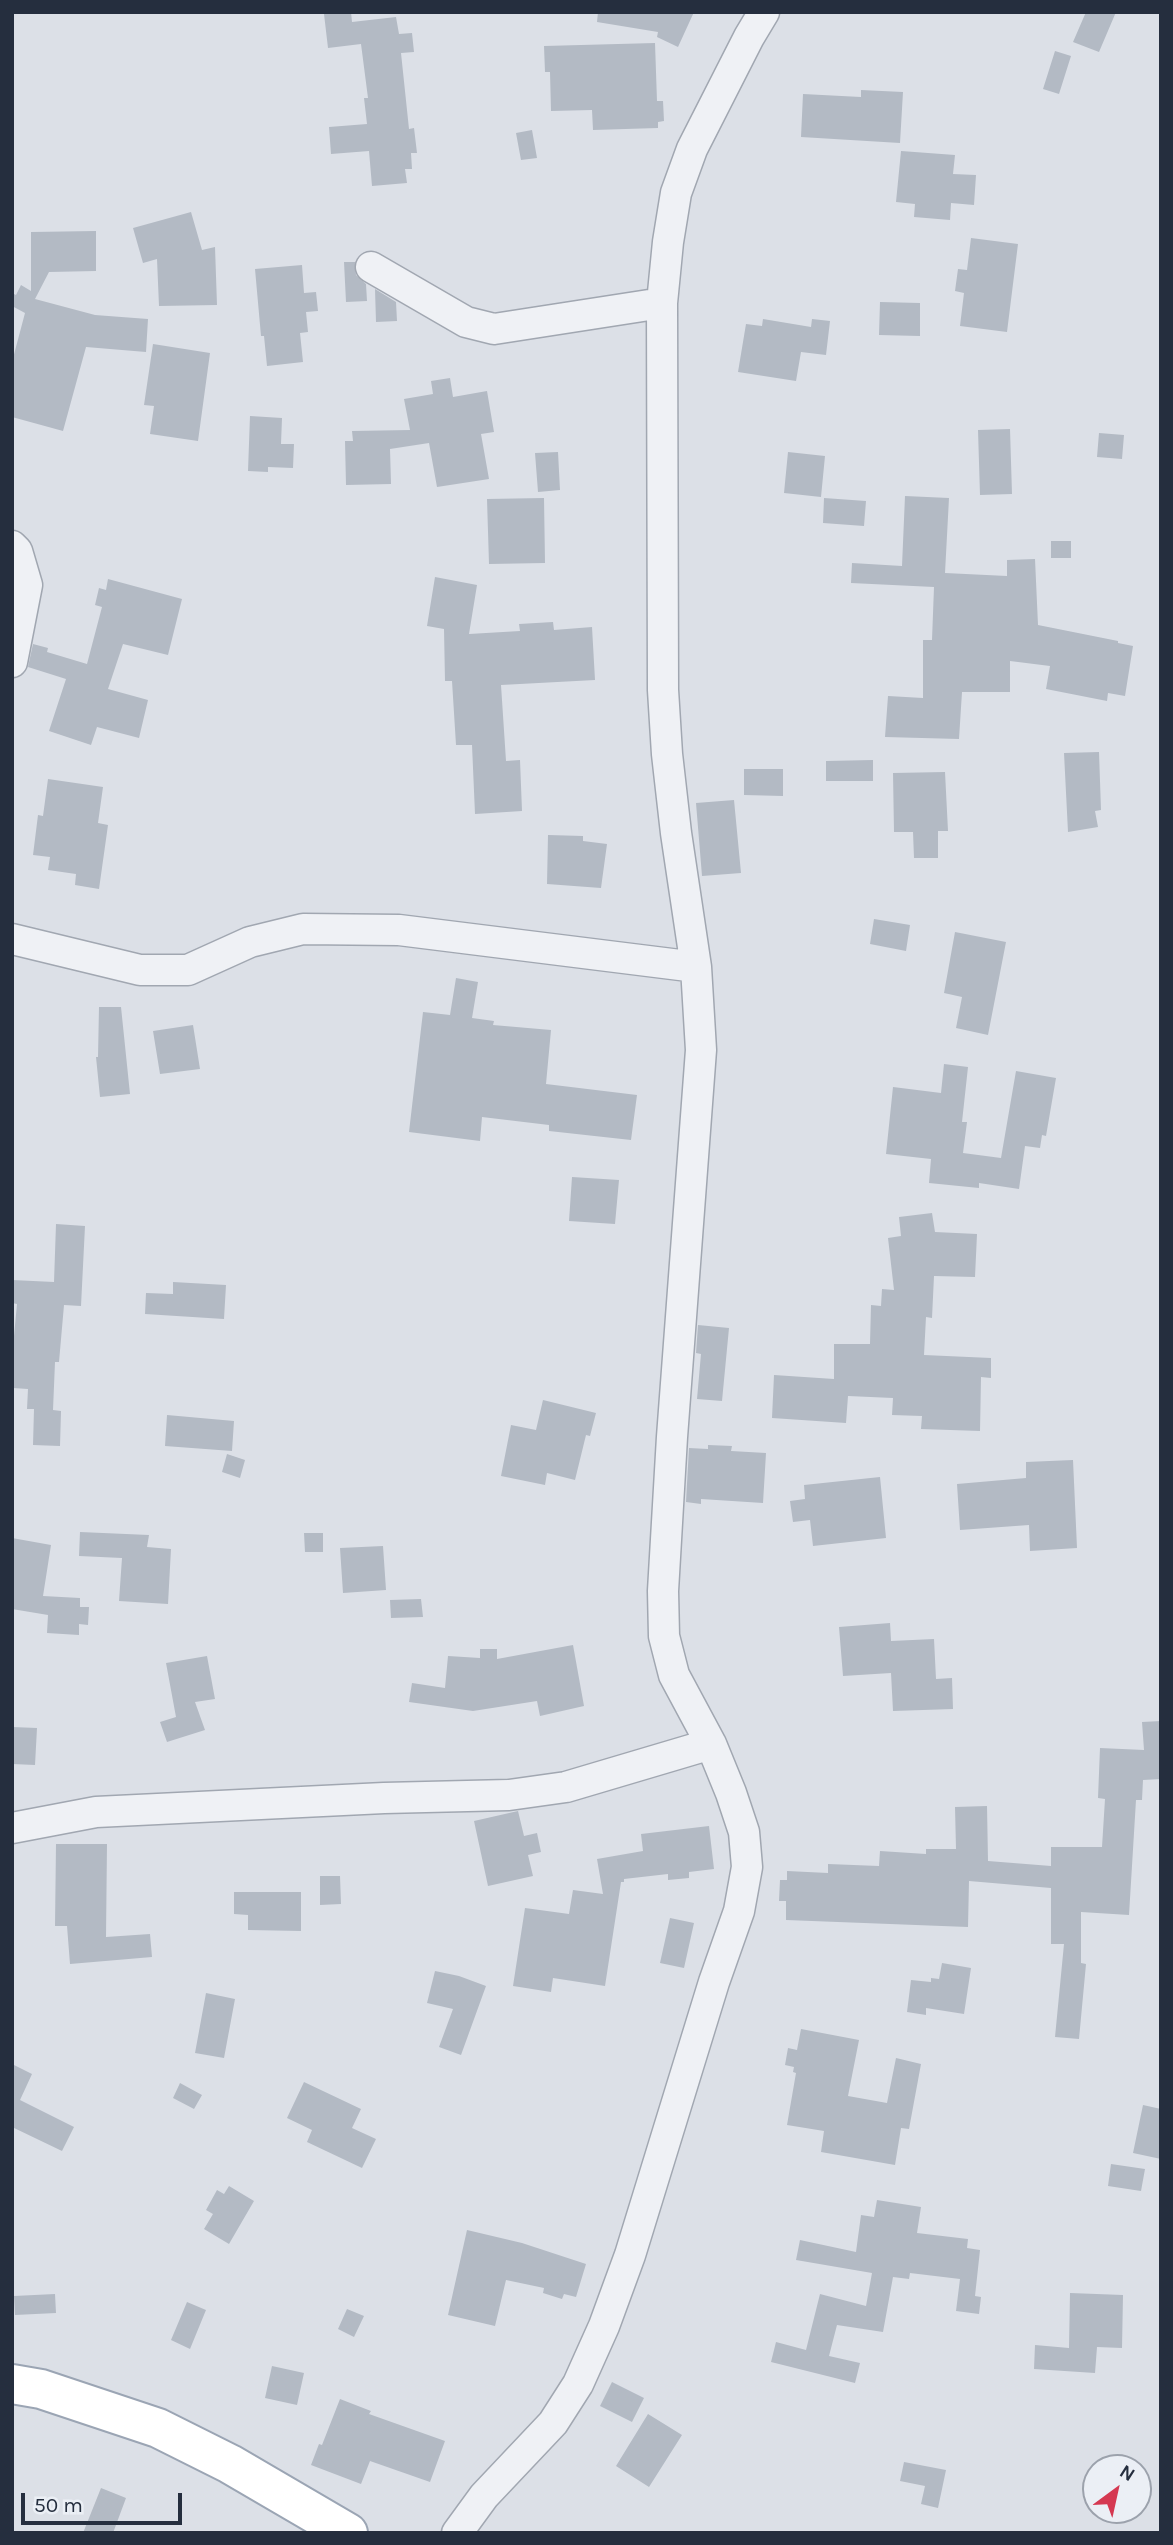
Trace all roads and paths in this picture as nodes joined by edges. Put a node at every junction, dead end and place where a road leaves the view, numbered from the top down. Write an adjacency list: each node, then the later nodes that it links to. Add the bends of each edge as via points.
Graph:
1 (764, 12): 3 (street, via 717,97 680,182)
2 (370, 267): 3 (street, via 466,322 494,329)
3 (662, 303): 7 (street, via 663,690 673,807)
4 (12, 546): 5 (street, via 27,585)
5 (12, 662)
6 (12, 939): 7 (street, via 140,970 188,970 250,942 303,929 399,930)
7 (696, 967): 8 (street, via 701,1050 663,1591 664,1636 674,1675)
8 (711, 1744): 9 (street, via 566,1787 509,1796 96,1812); 12 (street, via 744,1832 747,1867 738,1911 630,2255 579,2384 553,2423 484,2496)
9 (12, 1828)
10 (12, 2384): 11 (main road, via 41,2389 158,2428)
11 (348, 2533)
12 (457, 2533)

